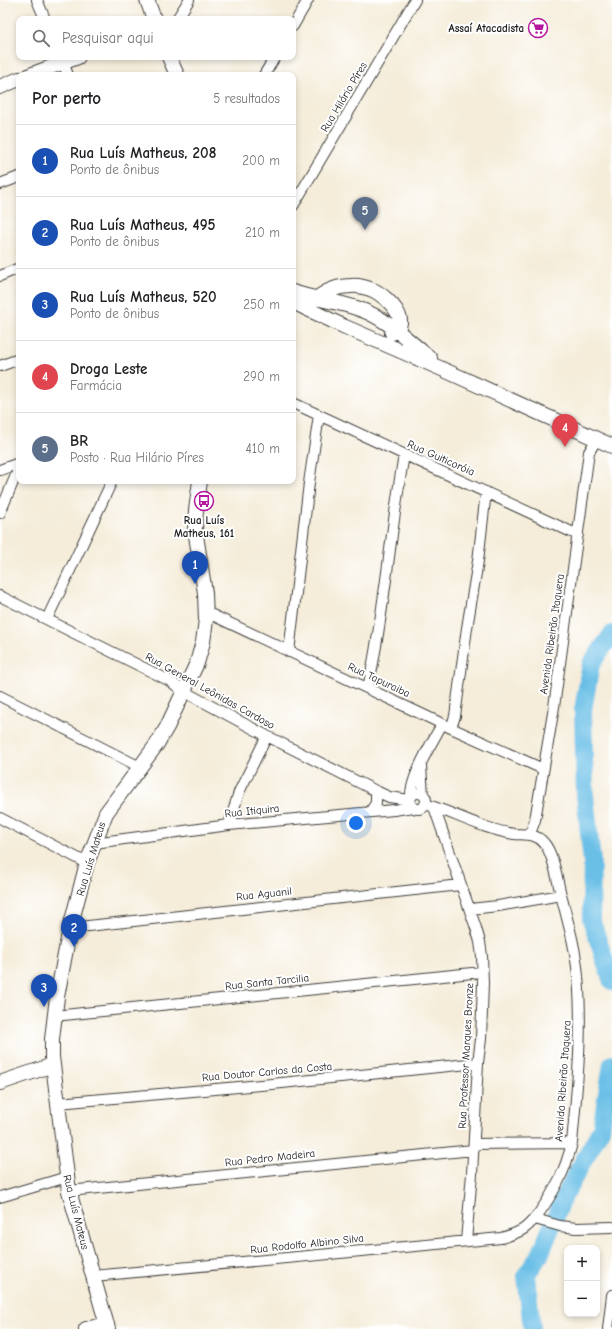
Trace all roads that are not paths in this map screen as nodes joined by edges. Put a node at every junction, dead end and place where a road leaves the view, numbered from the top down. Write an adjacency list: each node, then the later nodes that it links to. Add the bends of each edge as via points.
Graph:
1 (37, 0): 6 (street)
2 (147, 0): 7 (main road)
3 (189, 0): 8 (street)
4 (308, 0): 9 (street)
5 (415, 0): 21 (street, Rua Hilário Píres)
6 (44, 16)
7 (153, 16)
8 (180, 16)
9 (296, 21)
10 (73, 60): 13 (main road)
11 (171, 60): 15 (main road)
12 (272, 60): 16 (street)
13 (64, 65): 14 (main road)
14 (40, 72)
15 (176, 72)
16 (266, 72)
17 (16, 80): 18 (main road)
18 (0, 87)
19 (16, 177): 20 (street)
20 (0, 184)
21 (296, 201)
22 (16, 269): 23 (street)
23 (0, 276)
24 (351, 286): 26 (main road, via 336,288); 28 (main road); 30 (main road, via 369,288 393,305 400,317)
25 (296, 293): 26 (main road)
26 (316, 299): 28 (main road)
27 (296, 303): 29 (main road)
28 (339, 303): 29 (main road, via 338,315); 30 (main road, via 364,310)
29 (343, 326): 31 (main road)
30 (398, 330): 31 (main road); 34 (main road)
31 (364, 336): 34 (main road)
32 (16, 360): 33 (street)
33 (0, 366)
34 (442, 368): 37 (main road)
35 (296, 404): 36 (street, Rua Guiticoróia)
36 (319, 415): 39 (street, Rua Guiticoróia); 51 (street)
37 (597, 439): 38 (main road); 47 (street, Avenida Ribeirão Itaquera, via 589,452)
38 (612, 446)
39 (404, 455): 45 (street, Rua Guiticoróia); 52 (street, via 377,647)
40 (16, 464): 41 (street)
41 (0, 470)
42 (16, 475): 46 (street)
43 (111, 484): 50 (street)
44 (200, 484): 49 (main road, Rua Luís Mateus, via 195,529)
45 (486, 492): 47 (street, Rua Guiticoróia); 55 (street, via 458,695)
46 (0, 513)
47 (578, 535): 59 (street, Avenida Ribeirão Itaquera)
48 (0, 596): 50 (street, Rua General Leônidas Cardoso)
49 (206, 612): 51 (street, Rua Tapuraiba); 53 (main road, Rua Luís Mateus, via 203,642 197,663)
50 (47, 620): 53 (street, Rua General Leônidas Cardoso, via 170,681)
51 (290, 652): 52 (street, Rua Tapuraiba)
52 (368, 688): 55 (street, Rua Tapuraiba)
53 (183, 691): 56 (street, Rua General Leônidas Cardoso); 58 (main road, Rua Luís Mateus, via 167,727)
54 (0, 696): 58 (street)
55 (447, 726): 57 (street); 59 (street, Rua Tapuraiba)
56 (267, 736): 60 (street, Rua General Leônidas Cardoso); 65 (street, via 239,792)
57 (420, 766): 61 (street, via 412,784); 62 (street, Rua Professor Marques Bronze)
58 (140, 767): 67 (main road, Rua Luís Mateus, via 106,813)
59 (543, 769): 66 (street, Avenida Ribeirão Itaquera, via 535,820)
60 (376, 791): 61 (street, Rua General Leônidas Cardoso); 63 (street, via 376,803)
61 (412, 802): 62 (street, via 421,808); 62 (street, via 416,793); 63 (street, Rua Itiquira, via 394,810)
62 (427, 802): 66 (street, via 482,826 514,834); 69 (street, Rua Professor Marques Bronze)
63 (370, 812): 65 (street, Rua Itiquira)
64 (0, 818): 68 (street)
65 (229, 825): 67 (street, Rua Itiquira)
66 (530, 834): 70 (street, Avenida Ribeirão Itaquera, via 544,843 548,849)
67 (94, 843): 68 (main road, Rua Luís Mateus)
68 (87, 863): 72 (main road, Rua Luís Mateus)
69 (460, 884): 71 (street, Rua Professor Marques Bronze); 72 (street, Rua Aguanil)
70 (561, 895): 71 (street); 79 (street, Avenida Ribeirão Itaquera, via 578,976 580,1030)
71 (470, 909): 73 (street, Rua Professor Marques Bronze, via 480,942)
72 (70, 928): 74 (main road, Rua Luís Mateus)
73 (482, 972): 74 (street, Rua Santa Tarcilia); 75 (street, Rua Professor Marques Bronze)
74 (54, 1016): 76 (main road, Rua Luís Mateus)
75 (478, 1063): 78 (street, Rua Doutor Carlos da Costa); 80 (street, Rua Professor Marques Bronze)
76 (53, 1065): 77 (main road); 78 (main road, Rua Luís Mateus)
77 (0, 1083)
78 (58, 1103): 81 (main road, Rua Luís Mateus)
79 (572, 1143): 80 (street, Rua Pedro Madeira); 83 (street, Avenida Ribeirão Itaquera, via 560,1180)
80 (474, 1147): 81 (street, Rua Pedro Madeira); 86 (street, Rua Professor Marques Bronze)
81 (68, 1184): 82 (street, Rua Pedro Madeira); 87 (main road, Rua Luís Mateus)
82 (0, 1197)
83 (535, 1219): 84 (street, via 576,1228); 85 (street, Avenida Ribeirão Itaquera)
84 (612, 1227)
85 (522, 1230): 86 (street, Rua Rodolfo Albino Silva, via 501,1238)
86 (466, 1241): 87 (street, Rua Rodolfo Albino Silva)
87 (93, 1276): 89 (main road, Rua Luís Mateus)
88 (612, 1295): 91 (street)
89 (108, 1327): 90 (main road)
90 (86, 1329)
91 (608, 1329)

